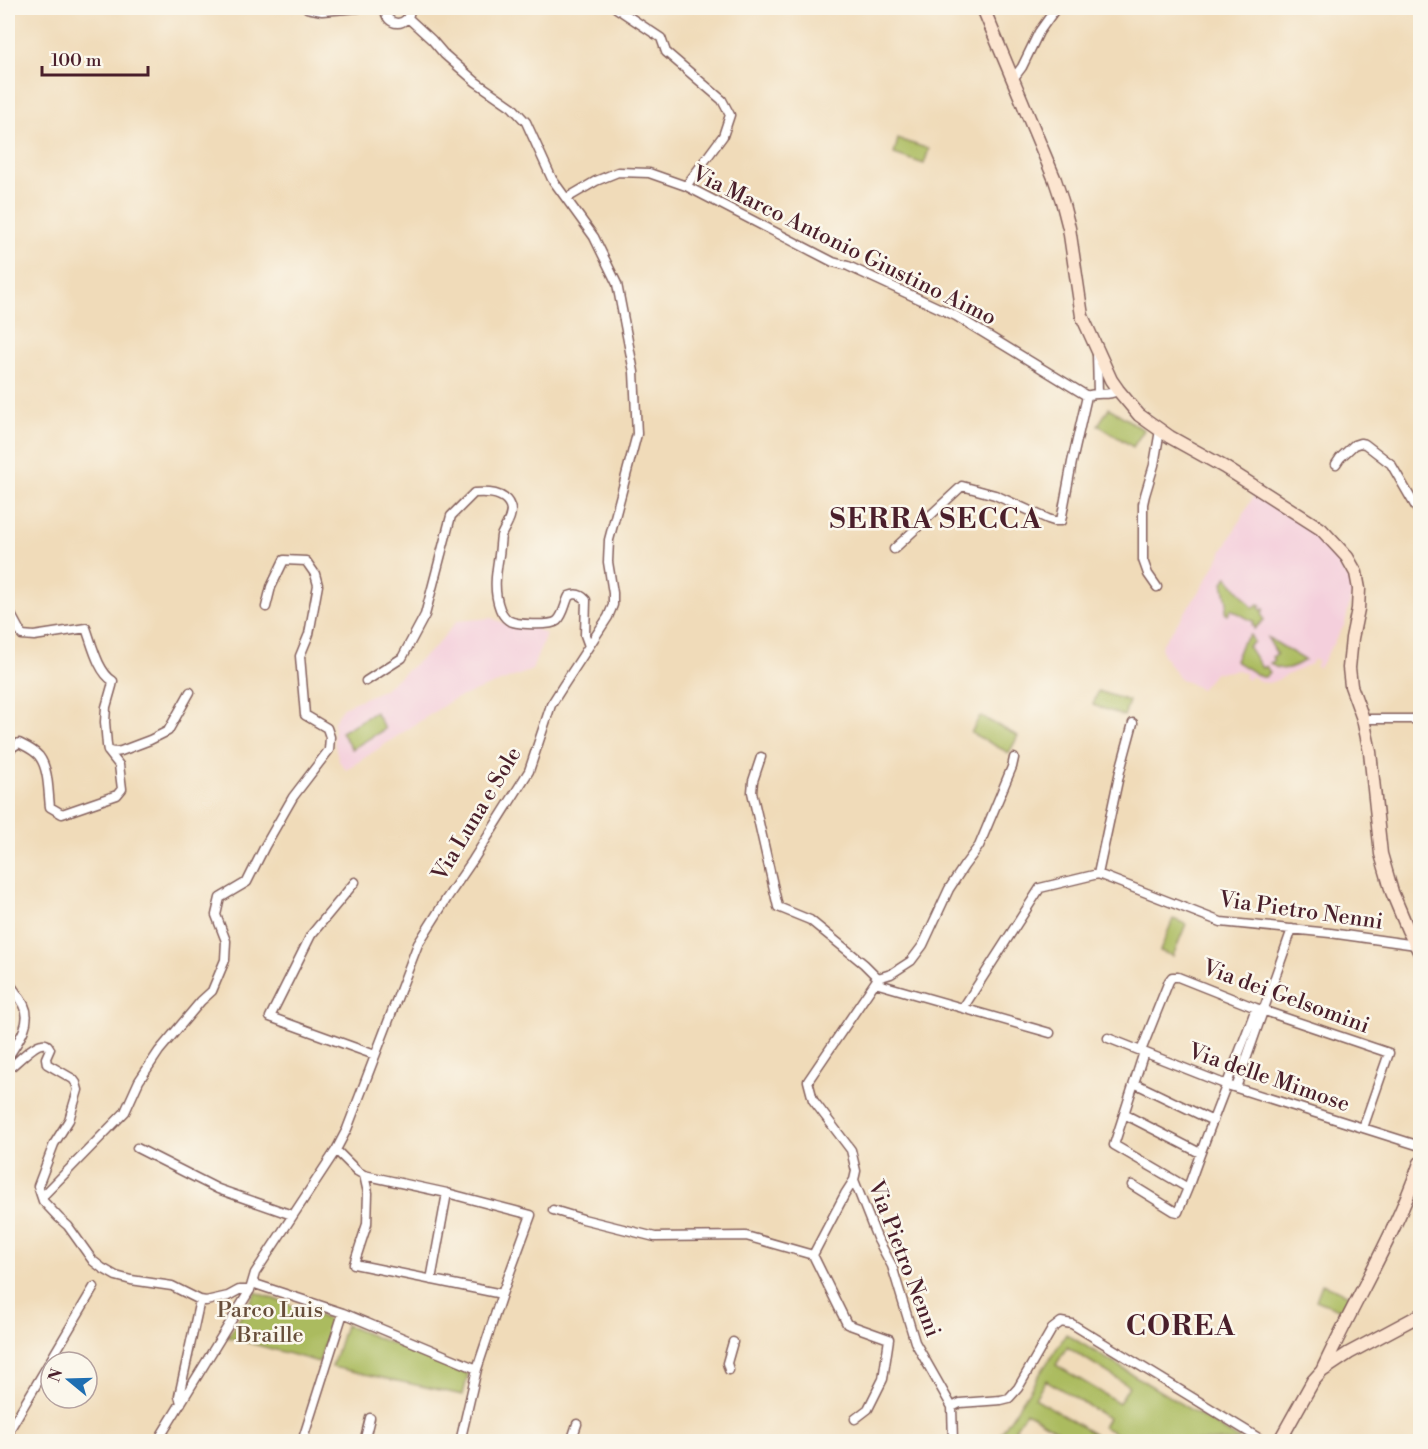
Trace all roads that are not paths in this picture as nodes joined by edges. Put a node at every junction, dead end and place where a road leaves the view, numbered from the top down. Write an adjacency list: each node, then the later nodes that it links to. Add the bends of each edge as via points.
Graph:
1 (308, 8): 2 (street)
2 (359, 8)
3 (373, 8): 4 (street)
4 (385, 8): 9 (street, via 393,22)
5 (410, 8): 9 (street)
6 (616, 8): 11 (street, via 661,38 666,52 722,100 730,115 723,136)
7 (983, 8): 10 (main road)
8 (1056, 8): 10 (street)
9 (408, 18): 12 (street, Via Luna e Sole, via 444,54 526,122 552,179)
10 (1013, 79): 13 (main road, via 1062,201 1082,316)
11 (686, 186): 12 (street, Via Marco Antonio Giustino Aimo, via 649,172 618,172); 16 (street, Via Marco Antonio Giustino Aimo, via 832,262 956,316)
12 (567, 198): 24 (street, Via Luna e Sole, via 594,237 617,284 634,372 637,434 609,540 613,605)
13 (1097, 350): 14 (main road); 15 (street)
14 (1115, 385): 15 (street, via 1114,393); 17 (main road, via 1139,415)
15 (1098, 393): 16 (street)
16 (1087, 396): 20 (street, via 1061,521 962,486)
17 (1160, 430): 21 (street, via 1143,504 1143,560); 27 (main road, via 1303,517 1347,557 1359,589 1349,668 1351,686)
18 (1335, 464): 19 (street, via 1354,445 1365,444 1391,464)
19 (1420, 514)
20 (894, 549)
21 (1157, 587)
22 (266, 607): 63 (street, via 284,560 306,561 318,585 309,634 300,656 305,715 327,728 329,750 293,796 247,882 220,898 216,915 226,941 225,960 212,991 159,1051 125,1112)
23 (8, 609): 31 (street, via 22,635 86,628 102,670 113,681 106,707)
24 (589, 646): 25 (street, via 585,635 586,600 580,595 569,596 558,620 550,624 518,623 508,620 500,611 494,585 510,504 489,492 474,493 451,516 425,615 402,658); 45 (street, Via Luna e Sole, via 552,705 529,771 418,945)
25 (366, 681)
26 (190, 692): 31 (street, via 168,731 121,751)
27 (1364, 719): 28 (street); 37 (main road, via 1381,854 1392,892)
28 (1420, 719)
29 (1133, 723): 34 (street)
30 (8, 750): 31 (street, via 18,743 39,756 45,769 50,807 62,814 117,795 122,789 119,765)
31 (108, 751)
32 (761, 757): 39 (street, via 753,792 778,907 810,920 864,964)
33 (1014, 758): 39 (street, via 979,846 949,889 923,945 911,961)
34 (1098, 874): 36 (street, Via Pietro Nenni, via 1221,922); 40 (street, via 1040,888)
35 (355, 882): 45 (street, via 310,936 270,1017)
36 (1292, 929): 37 (street, Via Pietro Nenni); 41 (street)
37 (1418, 949)
38 (8, 981): 46 (street, via 26,1012 21,1039)
39 (877, 981): 40 (street); 59 (street, Via Pietro Nenni, via 808,1081 813,1100 851,1150)
40 (963, 1008): 42 (street)
41 (1260, 1009): 44 (street, Via dei Gelsomini, via 1172,977); 49 (street); 52 (street, Via dei Gelsomini, via 1389,1053)
42 (1050, 1034)
43 (1108, 1038): 44 (street, Via delle Mimose)
44 (1142, 1052): 48 (street); 49 (street, Via delle Mimose)
45 (375, 1055): 55 (street, Via Luna e Sole)
46 (8, 1057)
47 (8, 1066): 63 (street, via 39,1044 46,1044 50,1049 46,1064 78,1086 69,1120 54,1144 38,1186)
48 (1134, 1083): 50 (street); 51 (street)
49 (1232, 1087): 51 (street); 52 (street, Via delle Mimose)
50 (1124, 1114): 56 (street); 61 (street, via 1114,1145)
51 (1213, 1121): 56 (street)
52 (1364, 1128): 53 (street, Via delle Mimose)
53 (1420, 1146)
54 (137, 1148): 65 (street, via 212,1186)
55 (336, 1150): 58 (street); 65 (street, Via Luna e Sole)
56 (1200, 1154): 61 (street)
57 (1420, 1163): 77 (main road, via 1392,1234)
58 (364, 1175): 62 (street); 67 (street, via 367,1224 354,1264)
59 (854, 1180): 66 (street); 79 (street, Via Pietro Nenni, via 892,1266 915,1342)
60 (1132, 1185): 61 (street, via 1178,1212)
61 (1188, 1188)
62 (447, 1193): 67 (street); 70 (street, via 531,1215)
63 (42, 1197): 71 (street, via 102,1268 131,1280 172,1286)
64 (553, 1210): 66 (street, via 655,1237 746,1236)
65 (292, 1215): 68 (street, Via Luna e Sole)
66 (813, 1255): 81 (street, via 847,1324 889,1339 883,1378 868,1409)
67 (431, 1280): 70 (street)
68 (251, 1286): 71 (street, via 228,1296); 72 (street); 78 (street, Via Luna e Sole)
69 (94, 1287): 83 (street, via 19,1411 10,1429)
70 (502, 1294): 75 (street)
71 (200, 1300): 78 (street, via 180,1390)
72 (343, 1313): 75 (street); 85 (street)
73 (1420, 1315): 77 (main road)
74 (733, 1342): 76 (street)
75 (477, 1369): 87 (street)
76 (729, 1370)
77 (1322, 1371): 91 (main road)
78 (181, 1403): 84 (street, Via Luna e Sole)
79 (952, 1407): 89 (street, Via Pietro Nenni); 90 (street, via 1009,1398 1052,1329 1061,1322 1072,1324)
80 (370, 1418): 86 (street)
81 (855, 1419)
82 (577, 1424): 88 (street)
83 (11, 1442)
84 (157, 1442)
85 (302, 1442)
86 (364, 1442)
87 (460, 1442)
88 (572, 1442)
89 (953, 1442)
90 (1265, 1442)
91 (1279, 1442)

